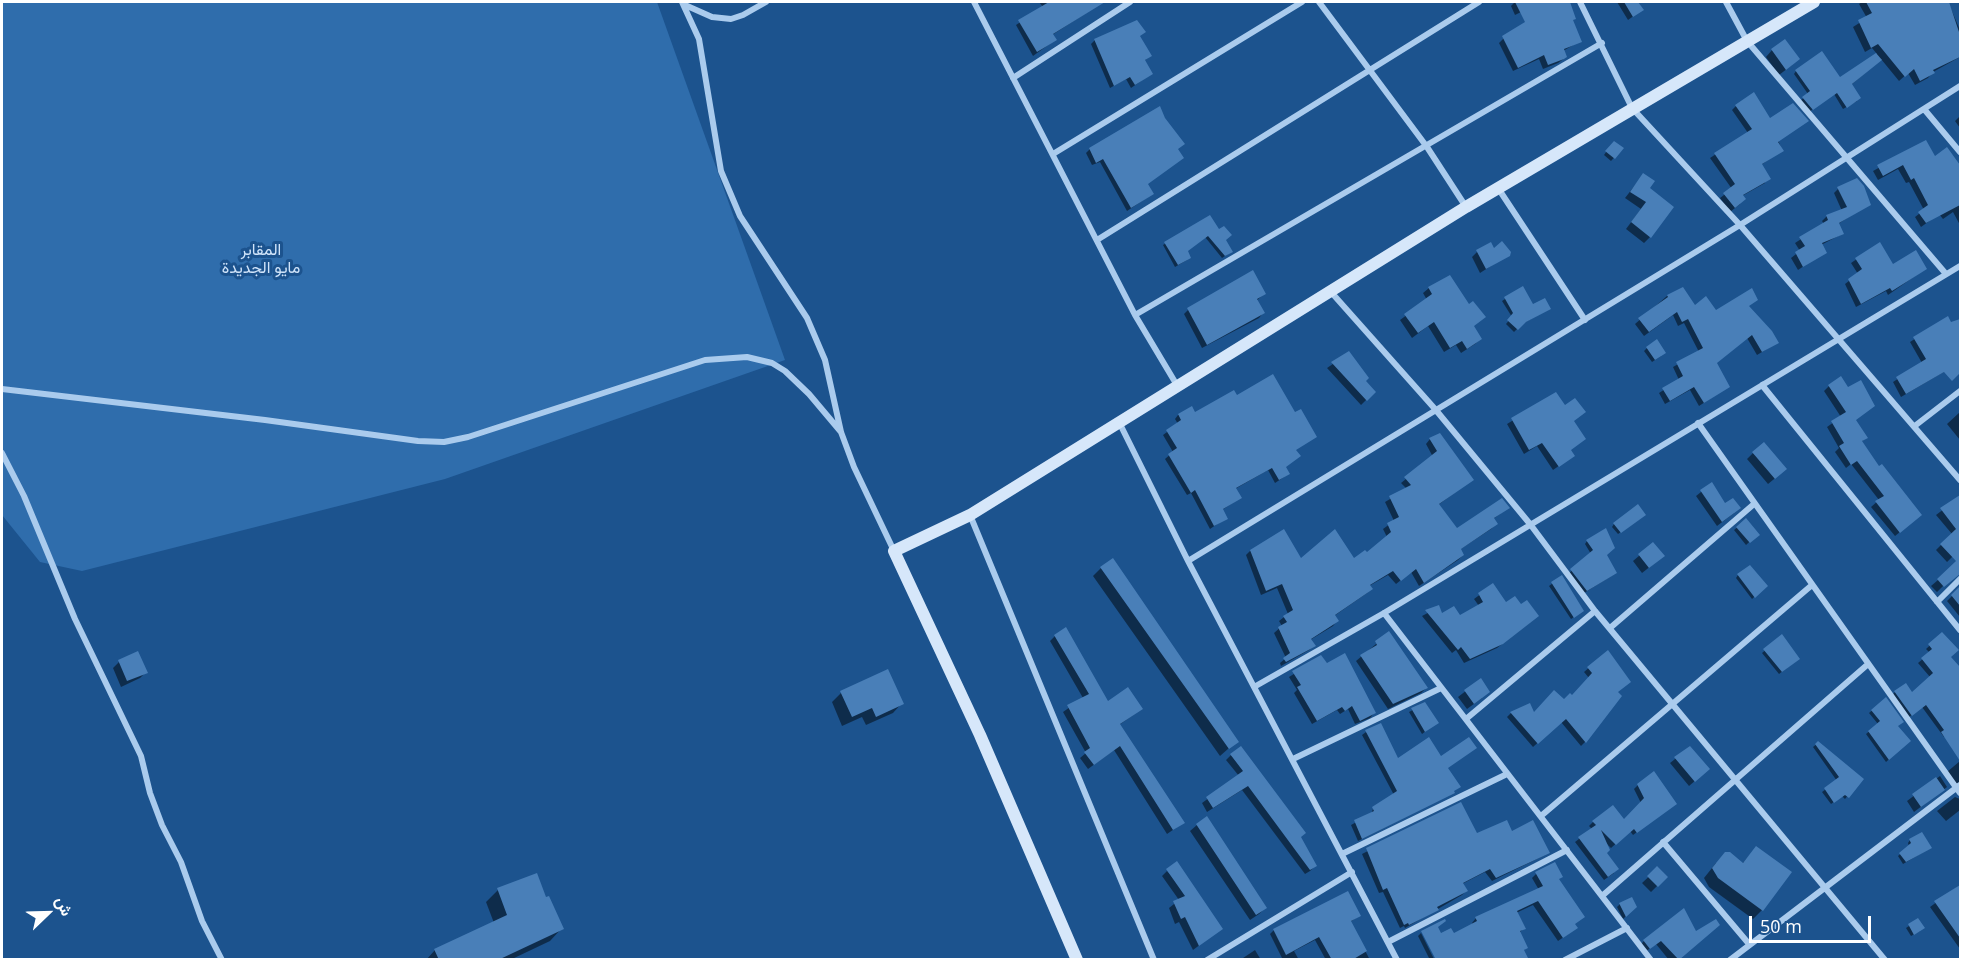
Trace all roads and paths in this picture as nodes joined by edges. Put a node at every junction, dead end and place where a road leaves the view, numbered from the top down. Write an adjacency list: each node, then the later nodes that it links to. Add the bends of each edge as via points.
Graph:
1 (766, 2): 10 (street, via 732,18 712,17)
2 (974, 2): 14 (street)
3 (1130, 2): 14 (street)
4 (1302, 2): 20 (street)
5 (1319, 2): 13 (street)
6 (1479, 2): 13 (street)
7 (1580, 2): 12 (street)
8 (1726, 2): 11 (street)
9 (1814, 2): 11 (street)
10 (683, 3): 40 (street, via 699,39 721,171 740,216 807,318 825,360)
11 (1747, 42): 16 (street); 21 (street)
12 (1602, 43): 16 (street); 18 (street)
13 (1370, 69): 18 (street); 25 (street)
14 (1013, 78): 20 (street)
15 (1960, 86): 17 (street)
16 (1632, 108): 22 (street); 24 (street)
17 (1924, 109): 19 (street); 21 (street)
18 (1427, 147): 23 (street); 29 (street)
19 (1960, 152)
20 (1053, 154): 25 (street)
21 (1846, 157): 24 (street); 27 (street)
22 (1498, 188): 23 (street); 30 (street)
23 (1467, 207): 28 (street)
24 (1740, 225): 30 (street); 31 (street)
25 (1097, 240): 29 (street)
26 (1960, 266): 27 (street)
27 (1946, 274): 31 (street)
28 (1331, 292): 33 (street); 36 (street)
29 (1135, 315): 33 (street)
30 (1584, 320): 36 (street)
31 (1838, 340): 32 (street); 39 (street)
32 (1762, 385): 38 (street); 50 (street)
33 (1178, 387): 37 (street)
34 (2, 389): 40 (street, via 444,442 705,360 747,357 772,363 785,371)
35 (1960, 391): 39 (street)
36 (1435, 409): 45 (street); 47 (street)
37 (1119, 422): 44 (street); 47 (street)
38 (1698, 423): 43 (street); 45 (street)
39 (1916, 425): 42 (street)
40 (841, 432): 46 (street)
41 (2, 453): 74 (street, via 75,620 141,756 162,825)
42 (1960, 480)
43 (1754, 504): 49 (street); 53 (street)
44 (969, 515): 46 (street); 76 (street)
45 (1530, 524): 51 (street); 52 (street)
46 (894, 551): 75 (street, via 980,735)
47 (1188, 561): 56 (street)
48 (1960, 579): 50 (street)
49 (1812, 585): 55 (street); 58 (street)
50 (1937, 602): 54 (street)
51 (1595, 611): 53 (street); 59 (street)
52 (1384, 613): 56 (street); 57 (street)
53 (1610, 628): 58 (street)
54 (1960, 630)
55 (1867, 665): 62 (street); 63 (street)
56 (1254, 687): 60 (street)
57 (1441, 688): 59 (street); 60 (street)
58 (1672, 704): 62 (street); 64 (street)
59 (1466, 719): 61 (street)
60 (1293, 759): 67 (street)
61 (1507, 774): 64 (street); 67 (street)
62 (1737, 778): 65 (street); 69 (street)
63 (1959, 789): 69 (street)
64 (1541, 816): 66 (street)
65 (1663, 842): 70 (street); 73 (street)
66 (1567, 850): 70 (street); 72 (street)
67 (1342, 855): 68 (street)
68 (1352, 872): 72 (street); 77 (street)
69 (1826, 886): 73 (street); 82 (street)
70 (1602, 896): 71 (street)
71 (1628, 928): 79 (street); 80 (street)
72 (1388, 942): 78 (street)
73 (1749, 944): 81 (street)
74 (222, 960)
75 (1077, 960)
76 (1154, 960)
77 (1207, 960)
78 (1397, 960)
79 (1565, 960)
80 (1651, 960)
81 (1730, 960)
82 (1885, 960)

